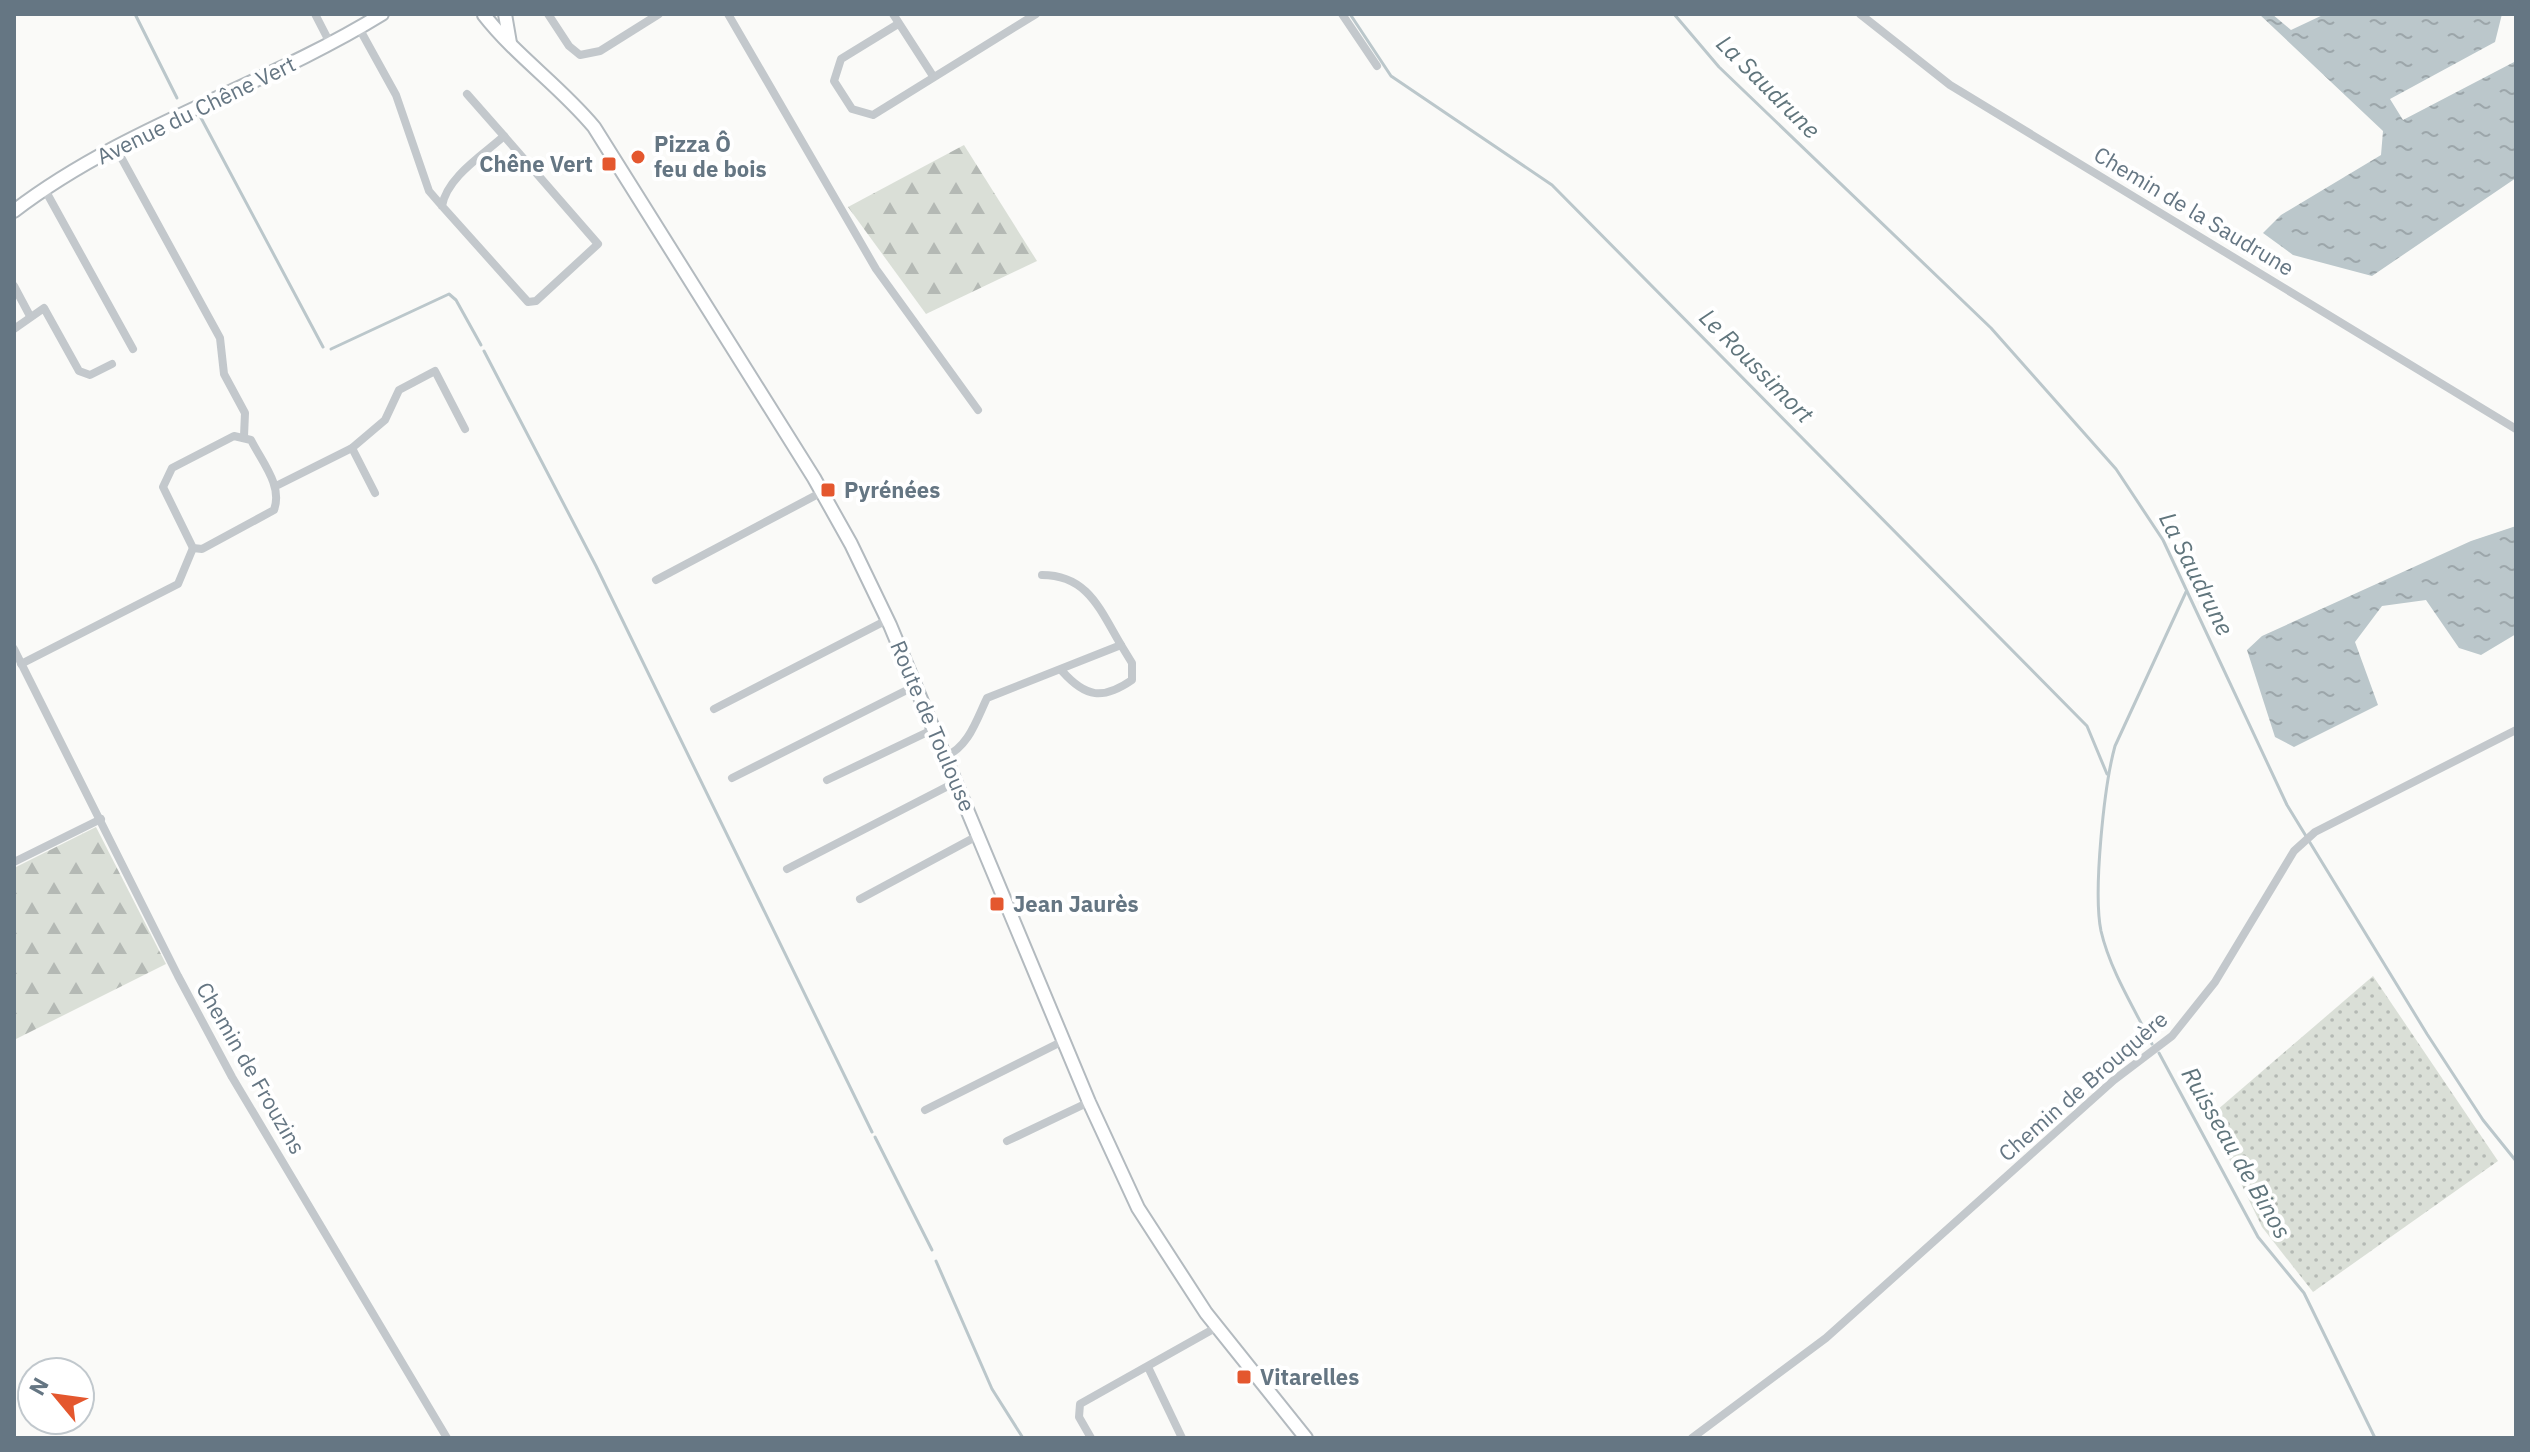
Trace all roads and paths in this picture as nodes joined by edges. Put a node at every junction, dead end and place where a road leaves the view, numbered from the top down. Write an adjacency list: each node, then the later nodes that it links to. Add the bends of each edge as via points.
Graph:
1 (315, 14): 16 (street)
2 (382, 14): 14 (main road, Avenue du Chêne Vert)
3 (483, 14): 4 (main road); 15 (main road, Route de Toulouse)
4 (494, 14)
5 (505, 14): 15 (main road)
6 (548, 14): 7 (street, via 580,55 600,51)
7 (659, 14)
8 (728, 14): 32 (street, via 876,269)
9 (893, 14): 13 (street)
10 (1036, 14): 18 (street)
11 (1342, 14): 17 (street)
12 (1860, 14): 34 (street, Chemin de la Saudrune, via 1950,85)
13 (898, 24): 18 (street); 18 (street, via 841,59 834,81 852,109 873,115)
14 (359, 28): 16 (main road, Avenue du Chêne Vert); 22 (street, via 396,95)
15 (510, 43): 38 (main road, Route de Toulouse, via 594,127)
16 (331, 45): 21 (main road, Avenue du Chêne Vert)
17 (1377, 66)
18 (933, 76)
19 (467, 94): 20 (street)
20 (504, 136): 23 (street); 25 (street, via 598,244 536,301 528,302)
21 (116, 148): 24 (main road, Avenue du Chêne Vert); 35 (street, via 220,338 224,374 245,413)
22 (425, 178): 23 (street); 25 (street)
23 (451, 184): 25 (street)
24 (44, 188): 26 (main road, Avenue du Chêne Vert); 30 (street)
25 (442, 206)
26 (14, 211)
27 (14, 286): 28 (street)
28 (30, 316): 29 (street); 31 (street, via 44,308 79,371 90,375)
29 (14, 329)
30 (133, 349)
31 (112, 364)
32 (978, 410)
33 (465, 429): 36 (street, via 435,371 399,390 385,420)
34 (2516, 429)
35 (244, 436): 37 (street); 40 (street, via 234,436 172,468 163,487)
36 (352, 448): 37 (street); 39 (street)
37 (276, 486): 40 (street, via 274,510 202,549)
38 (822, 492): 42 (street); 43 (main road, Route de Toulouse)
39 (375, 493)
40 (193, 548): 46 (street, via 178,584)
41 (1042, 575): 44 (street, via 1065,575 1092,596)
42 (656, 580)
43 (887, 620): 48 (main road, Route de Toulouse); 49 (street)
44 (1121, 645): 47 (street); 47 (street, via 1132,663 1132,680 1116,692 1091,694)
45 (14, 649): 46 (street, Chemin de Frouzins)
46 (21, 664): 56 (street, Chemin de Frouzins)
47 (1062, 671): 52 (street, via 987,698 966,741)
48 (915, 686): 50 (main road, Route de Toulouse); 53 (street)
49 (714, 709)
50 (934, 729): 52 (main road, Route de Toulouse); 54 (street)
51 (2516, 730): 71 (street, Chemin de Brouquère, via 2315,832 2294,851 2215,982 2172,1036 2114,1080 1826,1338)
52 (945, 757): 55 (main road, Route de Toulouse)
53 (732, 778)
54 (827, 780)
55 (956, 782): 57 (main road, Route de Toulouse); 59 (street)
56 (101, 819): 58 (street); 67 (street, Chemin de Frouzins, via 232,1077)
57 (979, 835): 60 (street); 61 (main road, Route de Toulouse)
58 (14, 862)
59 (787, 869)
60 (860, 899)
61 (1063, 1041): 62 (main road, Route de Toulouse); 63 (street)
62 (1089, 1102): 64 (street); 65 (main road, Route de Toulouse, via 1138,1208)
63 (925, 1110)
64 (1007, 1141)
65 (1217, 1327): 66 (street); 70 (main road, Route de Toulouse)
66 (1148, 1367): 68 (street, via 1080,1404 1079,1417); 69 (street)
67 (447, 1438)
68 (1091, 1438)
69 (1182, 1438)
70 (1306, 1438)
71 (1692, 1438)

